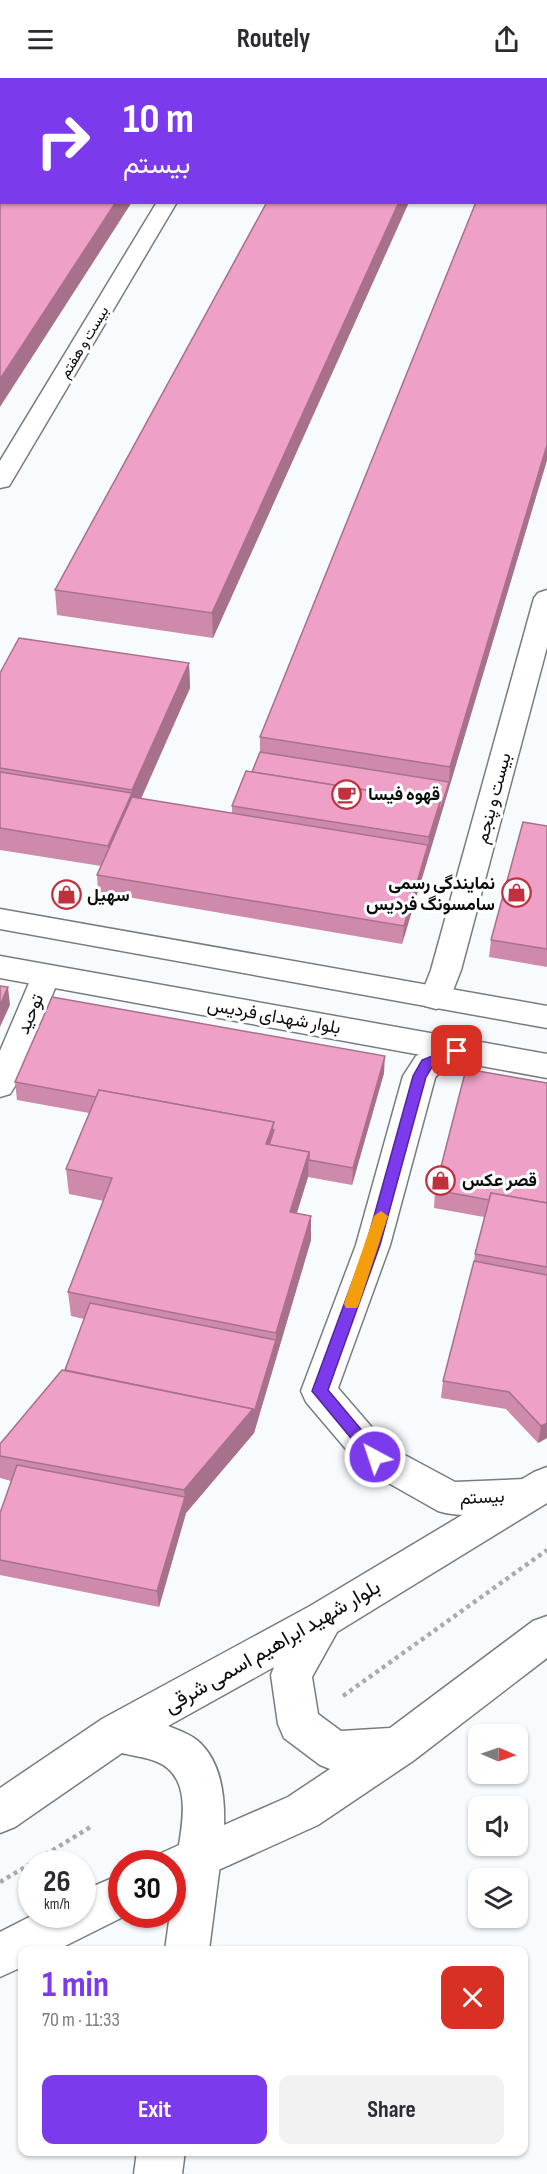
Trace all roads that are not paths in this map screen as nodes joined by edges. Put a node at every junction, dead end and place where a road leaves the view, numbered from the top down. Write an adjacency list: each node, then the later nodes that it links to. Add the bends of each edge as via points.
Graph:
1 (166, 204): 2 (main road, بیست و هفتم)
2 (0, 481)
3 (547, 598): 7 (main road, بیست و پنجم)
4 (0, 919): 7 (main road)
5 (0, 967): 6 (main road, بلوار شهدای فردیس)
6 (46, 976): 9 (main road, بلوار شهدای فردیس, via 260,1012); 11 (lane, توحید)
7 (436, 998): 8 (main road)
8 (547, 1017)
9 (457, 1051): 10 (main road, بلوار شهدای فردیس); 12 (main road, بیستم, via 427,1064 419,1076 373,1245 320,1391 375,1457 451,1499)
10 (547, 1066)
11 (0, 1086)
12 (536, 1489): 13 (main road, بلوار شهید ابراهیم اسمی شرقی)
13 (324, 1619): 15 (main road, بلوار شهید ابراهیم اسمی شرقی); 16 (main road, via 291,1674 299,1724 335,1751)
14 (547, 1634): 16 (main road)
15 (117, 1733): 17 (main road, بلوار شهید ابراهیم اسمی شرقی); 18 (main road, via 169,1746 193,1763 201,1779 204,1824)
16 (398, 1747): 18 (main road, via 303,1812)
17 (0, 1813)
18 (186, 1864): 20 (main road)
19 (54, 1928): 21 (main road)
20 (187, 1946)
21 (0, 1955)
22 (160, 2156): 23 (main road)
23 (158, 2174)

